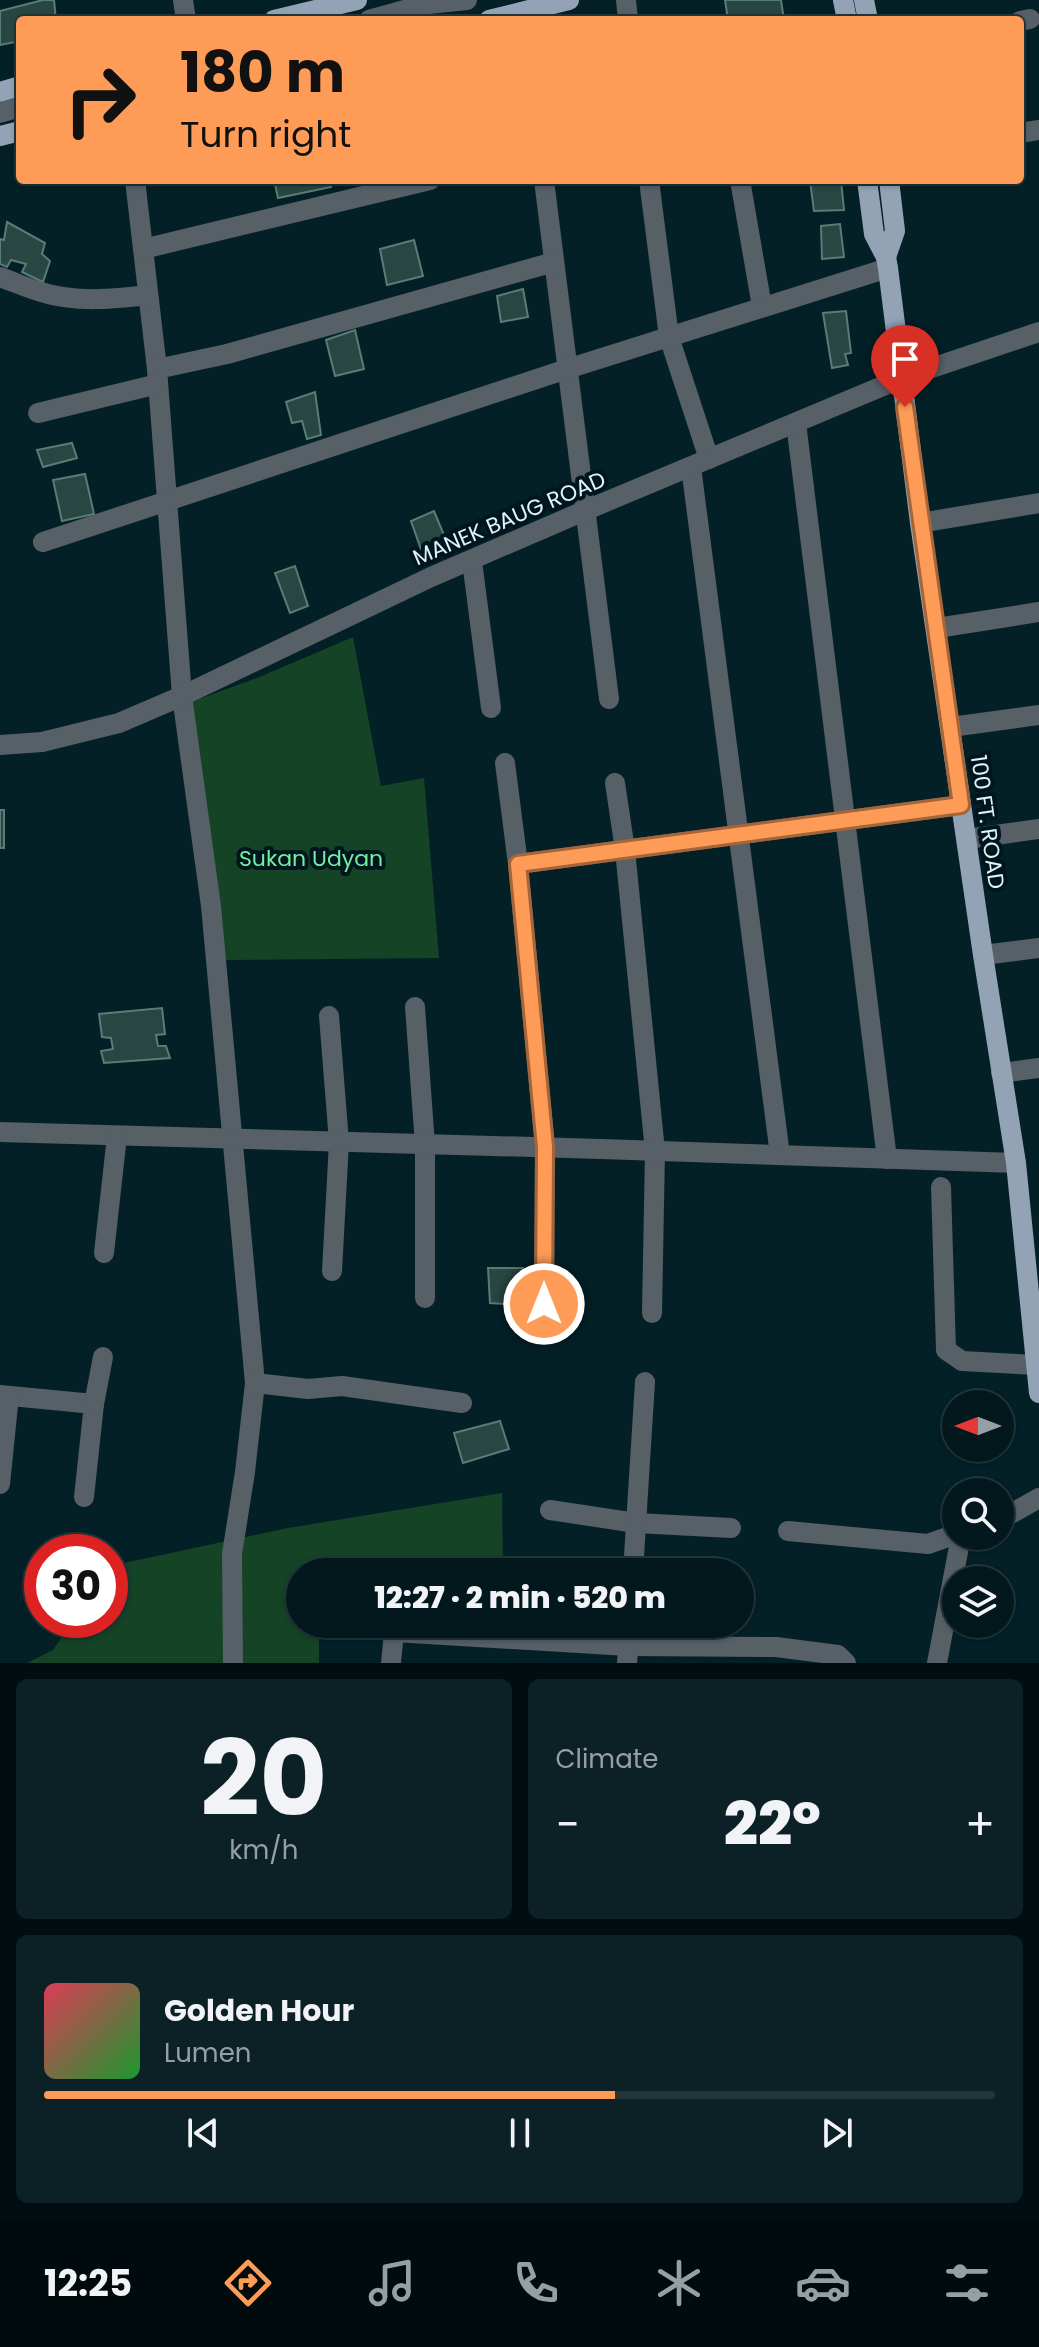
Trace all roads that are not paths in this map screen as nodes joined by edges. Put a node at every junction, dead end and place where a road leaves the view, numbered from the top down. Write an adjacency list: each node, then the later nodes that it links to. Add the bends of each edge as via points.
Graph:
1 (357, 0): 5 (main road)
2 (467, 0): 4 (street)
3 (569, 0): 7 (main road)
4 (434, 2): 6 (street)
5 (291, 16)
6 (383, 16)
7 (523, 16)
8 (135, 184): 15 (street)
9 (413, 184): 15 (street)
10 (544, 184): 16 (street)
11 (650, 184): 22 (street)
12 (741, 184): 20 (street)
13 (868, 184): 17 (main road, 100 FT. ROAD, via 874,234)
14 (889, 184): 17 (main road, 100 FT. ROAD, via 895,231)
15 (143, 249): 19 (street)
16 (554, 262): 23 (street); 24 (street)
17 (887, 262): 20 (street); 25 (main road, 100 FT. ROAD)
18 (0, 277): 19 (street, via 44,293 83,298)
19 (148, 295): 24 (street)
20 (762, 307): 22 (street)
21 (1039, 332): 25 (street, MANEK BAUG ROAD)
22 (669, 337): 23 (street); 28 (street)
23 (567, 369): 29 (street); 31 (street)
24 (157, 376): 26 (street); 29 (street)
25 (902, 378): 27 (street, MANEK BAUG ROAD); 32 (main road, 100 FT. ROAD)
26 (38, 413)
27 (796, 423): 28 (street, MANEK BAUG ROAD); 46 (street)
28 (700, 463): 31 (street, MANEK BAUG ROAD); 48 (street)
29 (168, 502): 33 (street); 37 (street)
30 (1039, 503): 32 (street)
31 (584, 511): 34 (street, MANEK BAUG ROAD); 38 (street)
32 (920, 523): 36 (main road, 100 FT. ROAD)
33 (43, 542)
34 (472, 561): 37 (street, MANEK BAUG ROAD); 39 (street)
35 (1039, 612): 36 (street)
36 (937, 628): 41 (main road, 100 FT. ROAD)
37 (182, 696): 42 (street, MANEK BAUG ROAD, via 119,723 42,742); 60 (street, via 211,906)
38 (609, 699)
39 (491, 708)
40 (1039, 715): 41 (street)
41 (951, 727): 45 (main road, 100 FT. ROAD)
42 (0, 745)
43 (505, 763): 51 (street)
44 (615, 783): 50 (street)
45 (961, 805): 46 (street); 49 (main road, 100 FT. ROAD)
46 (845, 821): 48 (street); 66 (street)
47 (1039, 829): 49 (street)
48 (739, 835): 50 (street); 65 (street)
49 (967, 839): 53 (main road, 100 FT. ROAD)
50 (625, 850): 51 (street); 64 (street)
51 (518, 864): 63 (street)
52 (1039, 948): 53 (street)
53 (983, 955): 57 (main road, 100 FT. ROAD)
54 (415, 1007): 62 (street)
55 (329, 1016): 61 (street)
56 (1039, 1068): 57 (street)
57 (1001, 1073): 67 (main road, 100 FT. ROAD)
58 (0, 1132): 59 (street)
59 (117, 1136): 60 (street); 69 (street)
60 (232, 1140): 61 (street); 77 (street)
61 (339, 1142): 62 (street); 70 (street)
62 (425, 1145): 63 (street); 71 (street)
63 (545, 1147): 64 (street); 72 (street)
64 (655, 1151): 65 (street); 73 (street)
65 (780, 1155): 66 (street)
66 (887, 1159): 67 (street)
67 (1016, 1163): 75 (main road, 100 FT. ROAD)
68 (941, 1187): 75 (street, via 946,1350 962,1361)
69 (104, 1253)
70 (332, 1271)
71 (425, 1298)
72 (544, 1304)
73 (652, 1313)
74 (103, 1357): 81 (street)
75 (1036, 1365): 78 (main road, 100 FT. ROAD)
76 (645, 1382): 87 (street)
77 (255, 1383): 80 (street, via 308,1389 342,1386); 94 (street, via 232,1554)
78 (1039, 1393)
79 (5, 1395): 81 (street); 82 (street)
80 (462, 1403)
81 (94, 1404): 83 (street)
82 (0, 1484)
83 (84, 1497)
84 (1039, 1498): 86 (street)
85 (550, 1510): 87 (street)
86 (1014, 1512)
87 (636, 1523): 88 (street); 92 (street)
88 (731, 1528)
89 (788, 1531): 90 (street, via 928,1544)
90 (942, 1540)
91 (956, 1550): 97 (street)
92 (634, 1558)
93 (628, 1654): 95 (street, via 394,1632); 96 (street, via 776,1647 838,1655)
94 (233, 1663)
95 (391, 1663)
96 (846, 1663)
97 (937, 1663)

